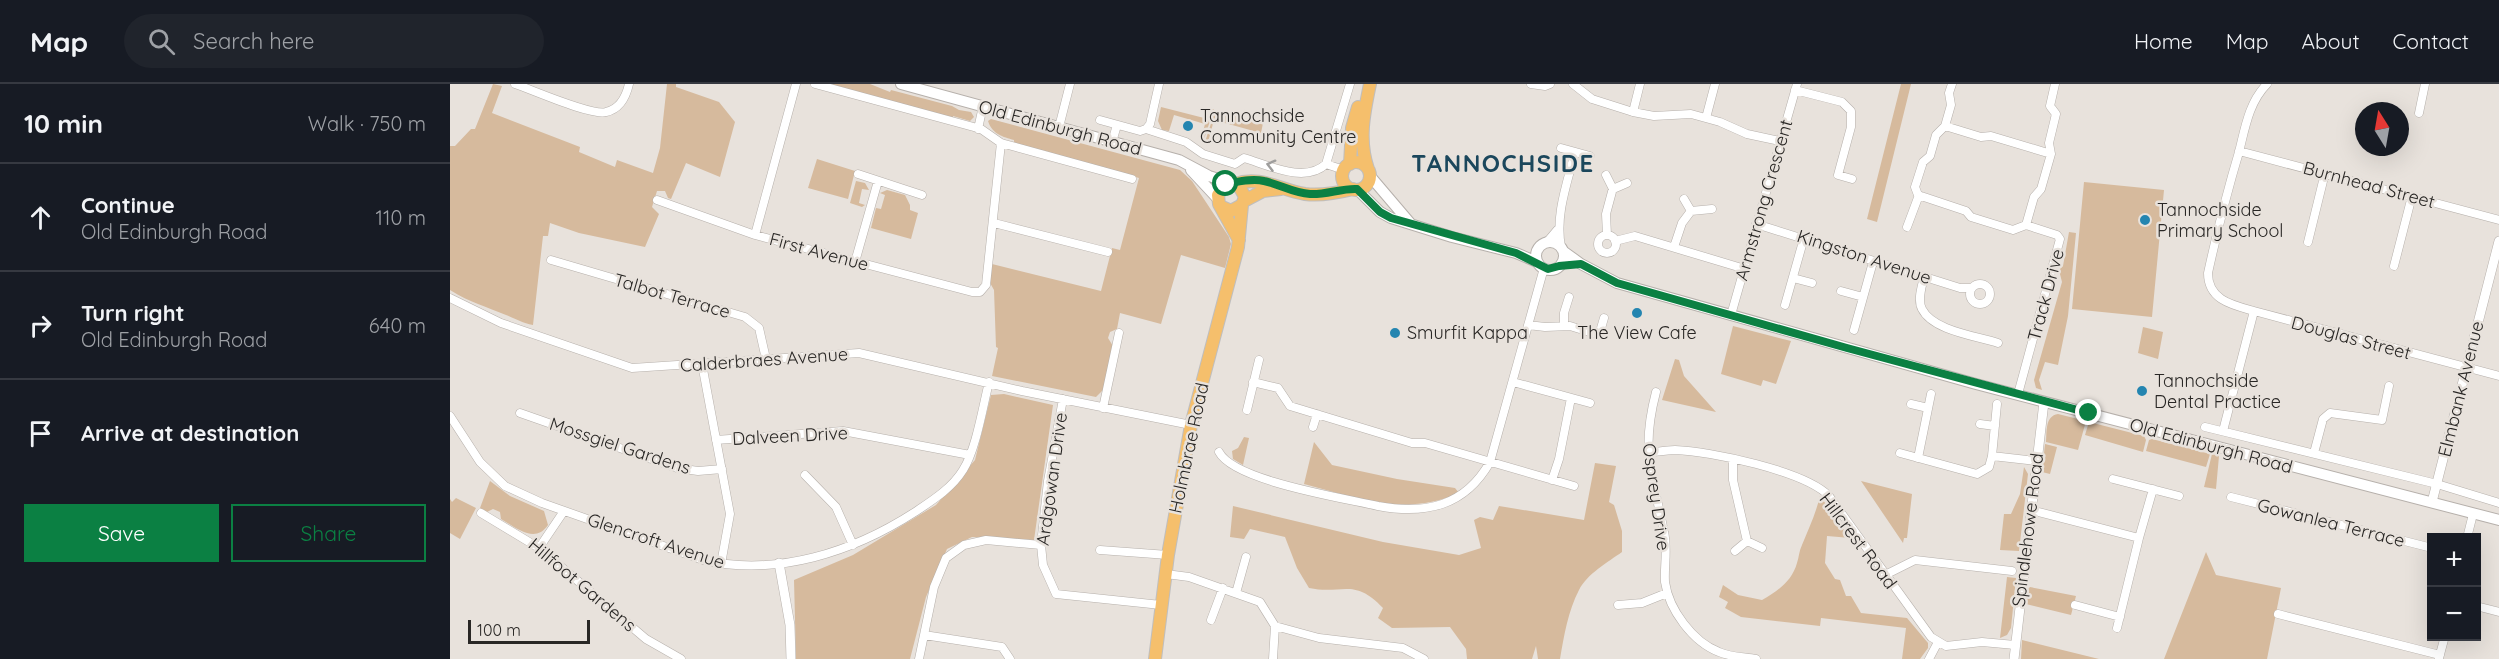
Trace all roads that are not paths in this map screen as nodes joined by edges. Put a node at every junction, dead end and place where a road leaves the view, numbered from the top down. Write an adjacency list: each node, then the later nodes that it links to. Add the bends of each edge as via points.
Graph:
1 (515, 84): 2 (street, via 599,113 618,106)
2 (629, 84)
3 (796, 84): 70 (street)
4 (815, 84): 28 (street)
5 (901, 84): 20 (main road, Old Edinburgh Road)
6 (1070, 84): 27 (street)
7 (1159, 84): 29 (street)
8 (1350, 84): 39 (street)
9 (1370, 84): 40 (main road, via 1352,128); 41 (main road, via 1362,122)
10 (1531, 84): 11 (street)
11 (1550, 84)
12 (1573, 84): 21 (street, via 1592,99)
13 (1640, 84): 21 (street)
14 (1714, 84): 23 (street)
15 (1952, 84): 26 (street)
16 (2055, 84): 36 (street, via 2050,106 2056,114 2049,143)
17 (2267, 84): 34 (street, via 2248,115)
18 (2425, 84): 22 (street)
19 (1796, 87): 30 (street, Armstrong Crescent); 46 (street, via 1842,102 1851,111 1851,127 1838,175)
20 (983, 106): 27 (main road, Old Edinburgh Road); 28 (street)
21 (1633, 112): 23 (street, via 1654,116 1683,113)
22 (2419, 113)
23 (1706, 118): 30 (street, via 1747,134)
24 (1100, 120): 25 (street)
25 (1117, 125): 29 (street); 31 (street)
26 (1945, 126): 36 (street); 55 (street, via 1923,162 1915,187)
27 (1059, 127): 31 (main road, Old Edinburgh Road)
28 (978, 129): 32 (street)
29 (1146, 129): 39 (street, one-way to 29, via 1303,174 1244,158 1235,164)
30 (1780, 141): 66 (street, Armstrong Crescent)
31 (1112, 142): 38 (main road, Old Edinburgh Road)
32 (1001, 143): 45 (street); 64 (street)
33 (1561, 148): 35 (street)
34 (2239, 151): 42 (street, Burnhead Street); 99 (street, Douglas Street, via 2208,273 2210,287 2220,299)
35 (1575, 152): 37 (street); 69 (street)
36 (2051, 154): 67 (street)
37 (1590, 156)
38 (1185, 163): 49 (main road, Old Edinburgh Road); 59 (main road)
39 (1326, 164): 40 (street)
40 (1346, 170): 41 (main road, via 1362,163); 52 (main road, via 1346,185); 53 (main road, via 1334,186)
41 (1369, 172): 52 (main road, via 1365,187); 65 (main road)
42 (2325, 173): 56 (street, Burnhead Street); 76 (street)
43 (858, 174): 47 (street)
44 (1606, 175): 50 (street)
45 (1132, 179)
46 (1852, 179)
47 (878, 181): 54 (street); 84 (street)
48 (1627, 183): 50 (street)
49 (1233, 184): 51 (main road, Old Edinburgh Road, via 1265,181); 59 (main road, via 1219,190); 60 (main road, via 1244,192)
50 (1613, 188): 71 (street, via 1606,214)
51 (1282, 189): 53 (main road, Old Edinburgh Road); 60 (main road, Old Edinburgh Road, via 1263,191)
52 (1355, 189): 53 (main road, Old Edinburgh Road); 65 (main road, via 1380,212)
53 (1317, 194)
54 (922, 195)
55 (1919, 195): 67 (street, Track Drive, via 2013,230); 68 (street)
56 (2412, 196): 63 (street, Burnhead Street); 88 (street)
57 (1684, 199): 62 (street)
58 (657, 200): 70 (street, First Avenue)
59 (1220, 203): 60 (main road, via 1231,211); 73 (main road)
60 (1243, 203): 73 (main road, Holmbrae Road)
61 (1712, 209): 62 (street)
62 (1691, 211): 78 (street, via 1682,223)
63 (2499, 220)
64 (994, 223): 80 (street); 84 (street, First Avenue, via 984,290 972,292)
65 (1410, 223): 81 (main road)
66 (1756, 224): 72 (street, Kingston Avenue); 89 (street, Armstrong Crescent)
67 (2026, 225): 118 (street, Track Drive, via 2057,235 2061,241)
68 (1907, 227)
69 (1558, 229): 77 (street); 79 (street)
70 (755, 235): 84 (street, First Avenue)
71 (1607, 235): 74 (street); 74 (street, via 1599,241 1603,252 1613,251)
72 (1804, 238): 83 (street, Kingston Avenue); 91 (street)
73 (1239, 240): 132 (main road, Holmbrae Road)
74 (1616, 241): 78 (street, via 1635,236)
75 (2499, 241): 110 (street, Elmbank Avenue)
76 (2308, 242)
77 (1544, 244): 79 (main road, Old Edinburgh Road, via 1554,243); 81 (main road); 86 (main road, via 1537,252)
78 (1674, 247): 89 (street)
79 (1562, 249): 85 (main road, Old Edinburgh Road); 87 (main road)
80 (1108, 252)
81 (1516, 253): 86 (main road)
82 (550, 260): 107 (street, Talbot Terrace, via 745,317 759,328)
83 (1873, 261): 90 (street, Kingston Avenue); 96 (street)
84 (855, 262)
85 (1581, 264): 87 (main road); 100 (main road, Old Edinburgh Road, via 1617,283)
86 (1541, 265): 87 (main road, via 1552,269); 102 (street)
87 (1559, 266)
88 (2394, 266)
89 (1745, 269): 100 (street, Armstrong Crescent)
90 (1924, 277): 93 (street, Kingston Avenue); 106 (street, via 1921,308 1929,318 1939,326)
91 (1793, 278): 92 (street); 98 (street)
92 (1812, 283)
93 (1972, 288)
94 (1841, 291): 96 (street)
95 (1569, 297): 103 (street)
96 (1863, 297): 104 (street)
97 (450, 298): 109 (street, Calderbraes Avenue, via 501,323 632,368)
98 (1785, 305)
99 (2254, 311): 110 (street, Douglas Street); 136 (street)
100 (1731, 315): 118 (main road, Old Edinburgh Road)
101 (1604, 318): 103 (street, via 1599,335)
102 (1528, 325): 103 (street); 114 (street)
103 (1564, 326)
104 (1854, 330)
105 (1119, 333): 125 (street)
106 (1998, 343)
107 (766, 359): 109 (street, Calderbraes Avenue); 112 (street, Calderbraes Avenue, via 859,353)
108 (1259, 360): 113 (street)
109 (702, 364): 137 (street)
110 (2467, 369): 111 (street, Douglas Street); 152 (street, Elmbank Avenue)
111 (2499, 376)
112 (989, 382): 120 (street, Calderbraes Avenue); 142 (street, Glencroft Avenue)
113 (1253, 382): 127 (street); 129 (street, via 1278,388 1290,406)
114 (1512, 382): 119 (street); 147 (street)
115 (2389, 386): 141 (street, via 2382,420 2330,412 2323,419)
116 (1656, 392): 139 (street, Osprey Drive)
117 (1932, 394): 126 (street)
118 (2018, 394): 121 (main road, Old Edinburgh Road)
119 (1571, 398): 122 (street); 151 (street)
120 (1063, 399): 125 (street, Calderbraes Avenue); 168 (street, Ardgowan Drive)
121 (2044, 402): 146 (street, Spindlehowe Road); 157 (main road, Old Edinburgh Road)
122 (1590, 403)
123 (1911, 404): 126 (street)
124 (1997, 404): 133 (street)
125 (1103, 408): 132 (street, Calderbraes Avenue)
126 (1928, 408): 144 (street)
127 (1247, 410)
128 (520, 413): 148 (street, Mossgiel Gardens, via 677,468)
129 (1317, 414): 134 (street); 147 (street)
130 (450, 416): 160 (street, Glencroft Avenue, via 490,474 518,493)
131 (1980, 424): 133 (street)
132 (1191, 425): 174 (main road, Holmbrae Road)
133 (1995, 426): 143 (street)
134 (1313, 427)
135 (2205, 427): 136 (street, Old Edinburgh Road)
136 (2223, 431): 141 (street, Old Edinburgh Road)
137 (716, 440): 142 (street, Dalveen Drive, via 843,431); 148 (street)
138 (1219, 452): 147 (street, via 1225,461 1262,479 1392,509 1430,508 1453,501 1475,483)
139 (1647, 453): 145 (street, Hillcrest Road, via 1676,450); 183 (street, Osprey Drive, via 1665,532)
140 (1900, 453): 144 (street)
141 (2314, 453): 152 (street, Old Edinburgh Road)
142 (970, 455): 167 (street, Glencroft Avenue, via 955,480 927,504 883,532)
143 (1992, 456): 144 (street, via 1989,467 1977,474); 146 (street)
144 (1918, 458)
145 (1733, 460): 166 (street, via 1733,480); 180 (street, Hillcrest Road, via 1774,468 1825,491)
146 (2036, 461): 159 (street, Spindlehowe Road)
147 (1490, 462): 151 (street)
148 (722, 469): 177 (street, via 730,514)
149 (805, 475): 167 (street, via 836,507)
150 (2113, 479): 154 (street)
151 (1552, 480): 153 (street)
152 (2437, 484): 157 (street, Elmbank Avenue); 158 (street, Old Edinburgh Road)
153 (1574, 486)
154 (2153, 489): 155 (street); 165 (street)
155 (2179, 496)
156 (2231, 497): 169 (street, Gowanlea Terrace)
157 (2432, 502): 162 (main road, Old Edinburgh Road)
158 (2499, 503)
159 (2031, 510): 165 (street); 197 (street, Spindlehowe Road)
160 (564, 511): 170 (street); 177 (street, Glencroft Avenue)
161 (481, 513): 170 (street, Hillfoot Gardens)
162 (2473, 514): 163 (main road, Old Edinburgh Road); 164 (street)
163 (2499, 520)
164 (2468, 533)
165 (2139, 538): 190 (street)
166 (1747, 541): 171 (street); 173 (street)
167 (853, 545): 176 (street, Glencroft Avenue)
168 (1041, 545): 184 (street, Ardgowan Drive, via 1042,565 1056,594); 194 (street, via 986,540 964,545 946,558 934,587)
169 (2427, 547)
170 (539, 548): 199 (street, Hillfoot Gardens, via 641,635)
171 (1762, 548)
172 (1101, 550): 174 (street)
173 (1735, 551)
174 (1168, 555): 179 (main road, Holmbrae Road)
175 (1246, 556): 182 (street)
176 (779, 563): 177 (street, Glencroft Avenue); 200 (street)
177 (721, 564)
178 (2012, 571): 180 (street, via 1916,560)
179 (1166, 574): 181 (street); 184 (main road, Holmbrae Road)
180 (1885, 575): 196 (street, Hillcrest Road, via 1920,625)
181 (1223, 588): 182 (street); 191 (street)
182 (1236, 593): 192 (street, via 1260,602)
183 (1667, 593): 185 (street, via 1642,603); 206 (street, Osprey Drive, via 1678,616 1705,644 1724,654)
184 (1161, 604): 203 (main road, Holmbrae Road)
185 (1618, 605)
186 (2075, 605): 190 (street)
187 (2481, 607): 188 (street)
188 (2499, 612)
189 (2278, 614): 198 (street)
190 (2120, 617): 193 (street)
191 (1211, 620)
192 (1275, 627): 204 (street); 205 (street, via 1319,638 1403,648)
193 (2117, 628)
194 (924, 635): 201 (street); 202 (street, via 1002,647)
195 (2444, 641): 198 (street)
196 (1938, 642): 197 (street, via 1956,646 1982,642); 207 (street)
197 (2015, 645): 208 (street, Spindlehowe Road)
198 (2440, 657)
199 (681, 659)
200 (791, 659)
201 (919, 659)
202 (1010, 659)
203 (1155, 659)
204 (1273, 659)
205 (1424, 659)
206 (1756, 659)
207 (1929, 659)
208 (2014, 659)

